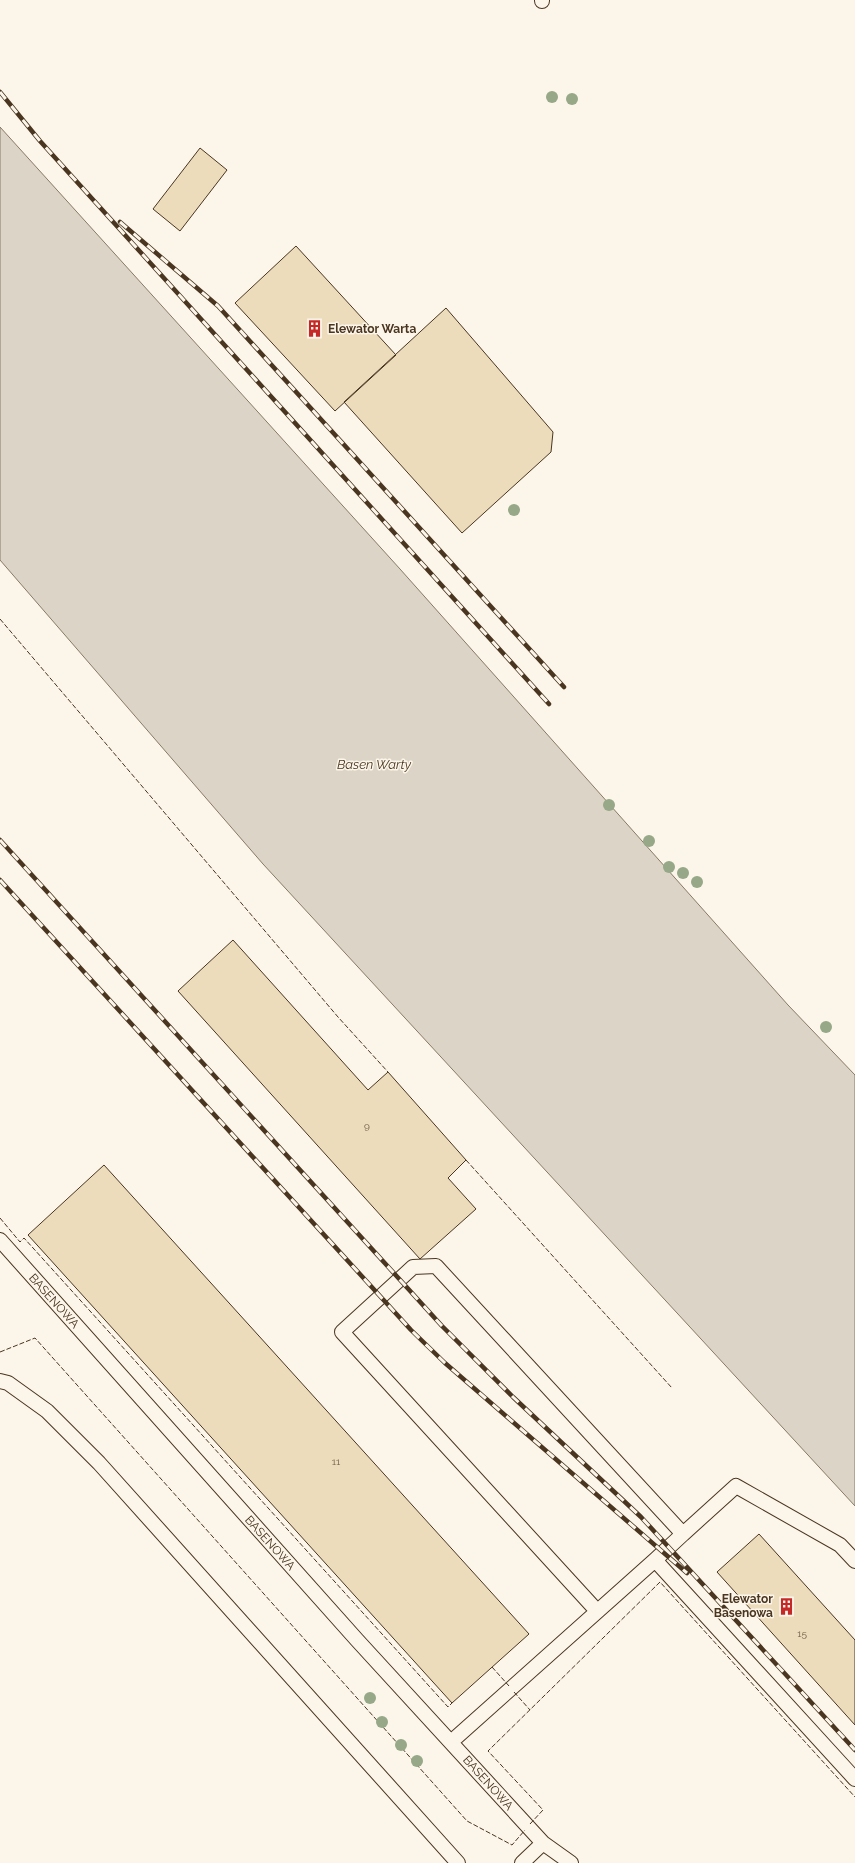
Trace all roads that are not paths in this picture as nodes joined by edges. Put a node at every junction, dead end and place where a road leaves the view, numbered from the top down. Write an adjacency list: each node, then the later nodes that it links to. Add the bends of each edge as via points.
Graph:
1 (0, 1240): 7 (lane, BASENOWA)
2 (0, 1382): 10 (lane, via 8,1383 47,1411 99,1463)
3 (683, 1534): 4 (lane); 5 (lane, via 736,1486 840,1545); 6 (lane, via 436,1266 413,1267 342,1332)
4 (655, 1560): 6 (lane); 8 (lane)
5 (855, 1561)
6 (597, 1611): 7 (lane)
7 (451, 1742): 9 (lane, BASENOWA)
8 (855, 1779)
9 (543, 1843): 11 (lane); 12 (lane, BASENOWA)
10 (458, 1863)
11 (522, 1863)
12 (571, 1863)

